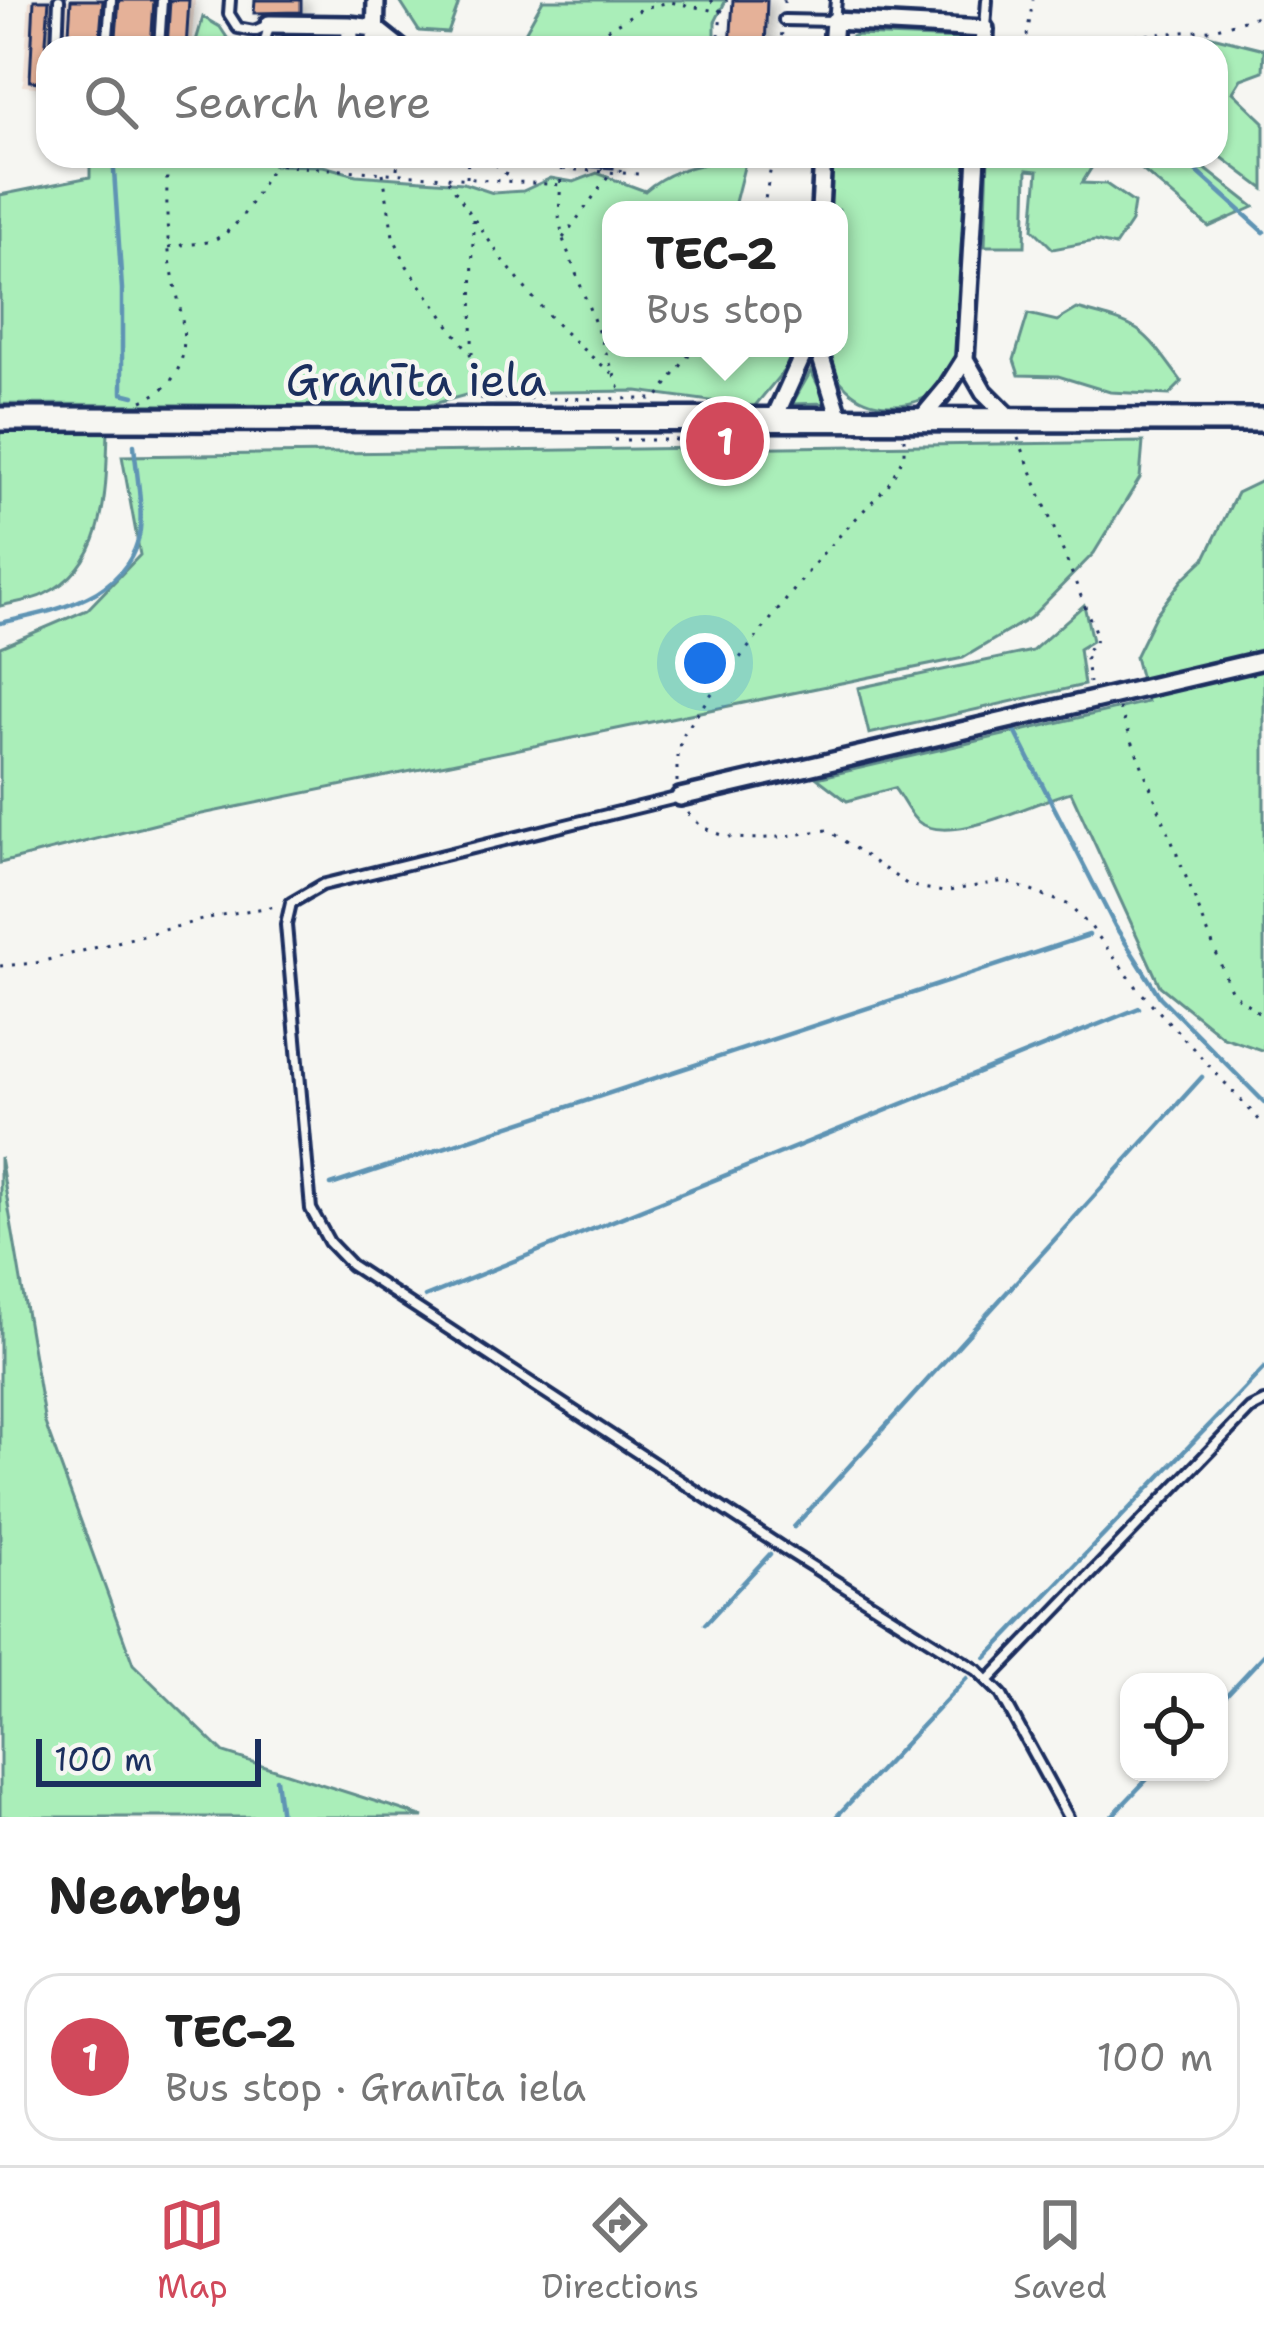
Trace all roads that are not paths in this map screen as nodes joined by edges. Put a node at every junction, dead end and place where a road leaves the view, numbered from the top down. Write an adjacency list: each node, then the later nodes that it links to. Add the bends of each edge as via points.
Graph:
1 (59, 0): 14 (lane)
2 (111, 0): 15 (lane)
3 (162, 0): 16 (lane)
4 (230, 0): 10 (lane, via 238,28)
5 (376, 0): 12 (street)
6 (836, 0): 9 (lane)
7 (987, 0): 13 (lane)
8 (784, 20): 9 (lane)
9 (834, 21): 13 (street); 21 (street)
10 (269, 25): 11 (street); 17 (lane)
11 (349, 25): 12 (street); 18 (street)
12 (375, 28): 19 (street); 20 (street)
13 (985, 29): 22 (street)
14 (58, 36)
15 (108, 36)
16 (159, 36)
17 (266, 36)
18 (350, 36)
19 (375, 36)
20 (385, 36)
21 (833, 36)
22 (985, 36)
23 (822, 168): 25 (street)
24 (976, 168): 28 (street)
25 (820, 201)
26 (802, 357): 30 (street)
27 (821, 357): 31 (street)
28 (965, 358): 32 (street); 33 (street)
29 (0, 419): 30 (main road, Granīta iela)
30 (774, 419): 31 (main road, Granīta iela)
31 (840, 419): 32 (main road, Granīta iela)
32 (913, 419): 33 (main road, Granīta iela)
33 (1011, 419): 34 (main road, Granīta iela)
34 (1264, 419)
35 (1264, 660): 36 (street)
36 (680, 797): 38 (lane, via 322,885 291,903 286,925 310,1209 339,1254)
37 (1264, 1402): 38 (lane)
38 (989, 1680): 39 (lane)
39 (1069, 1817)

